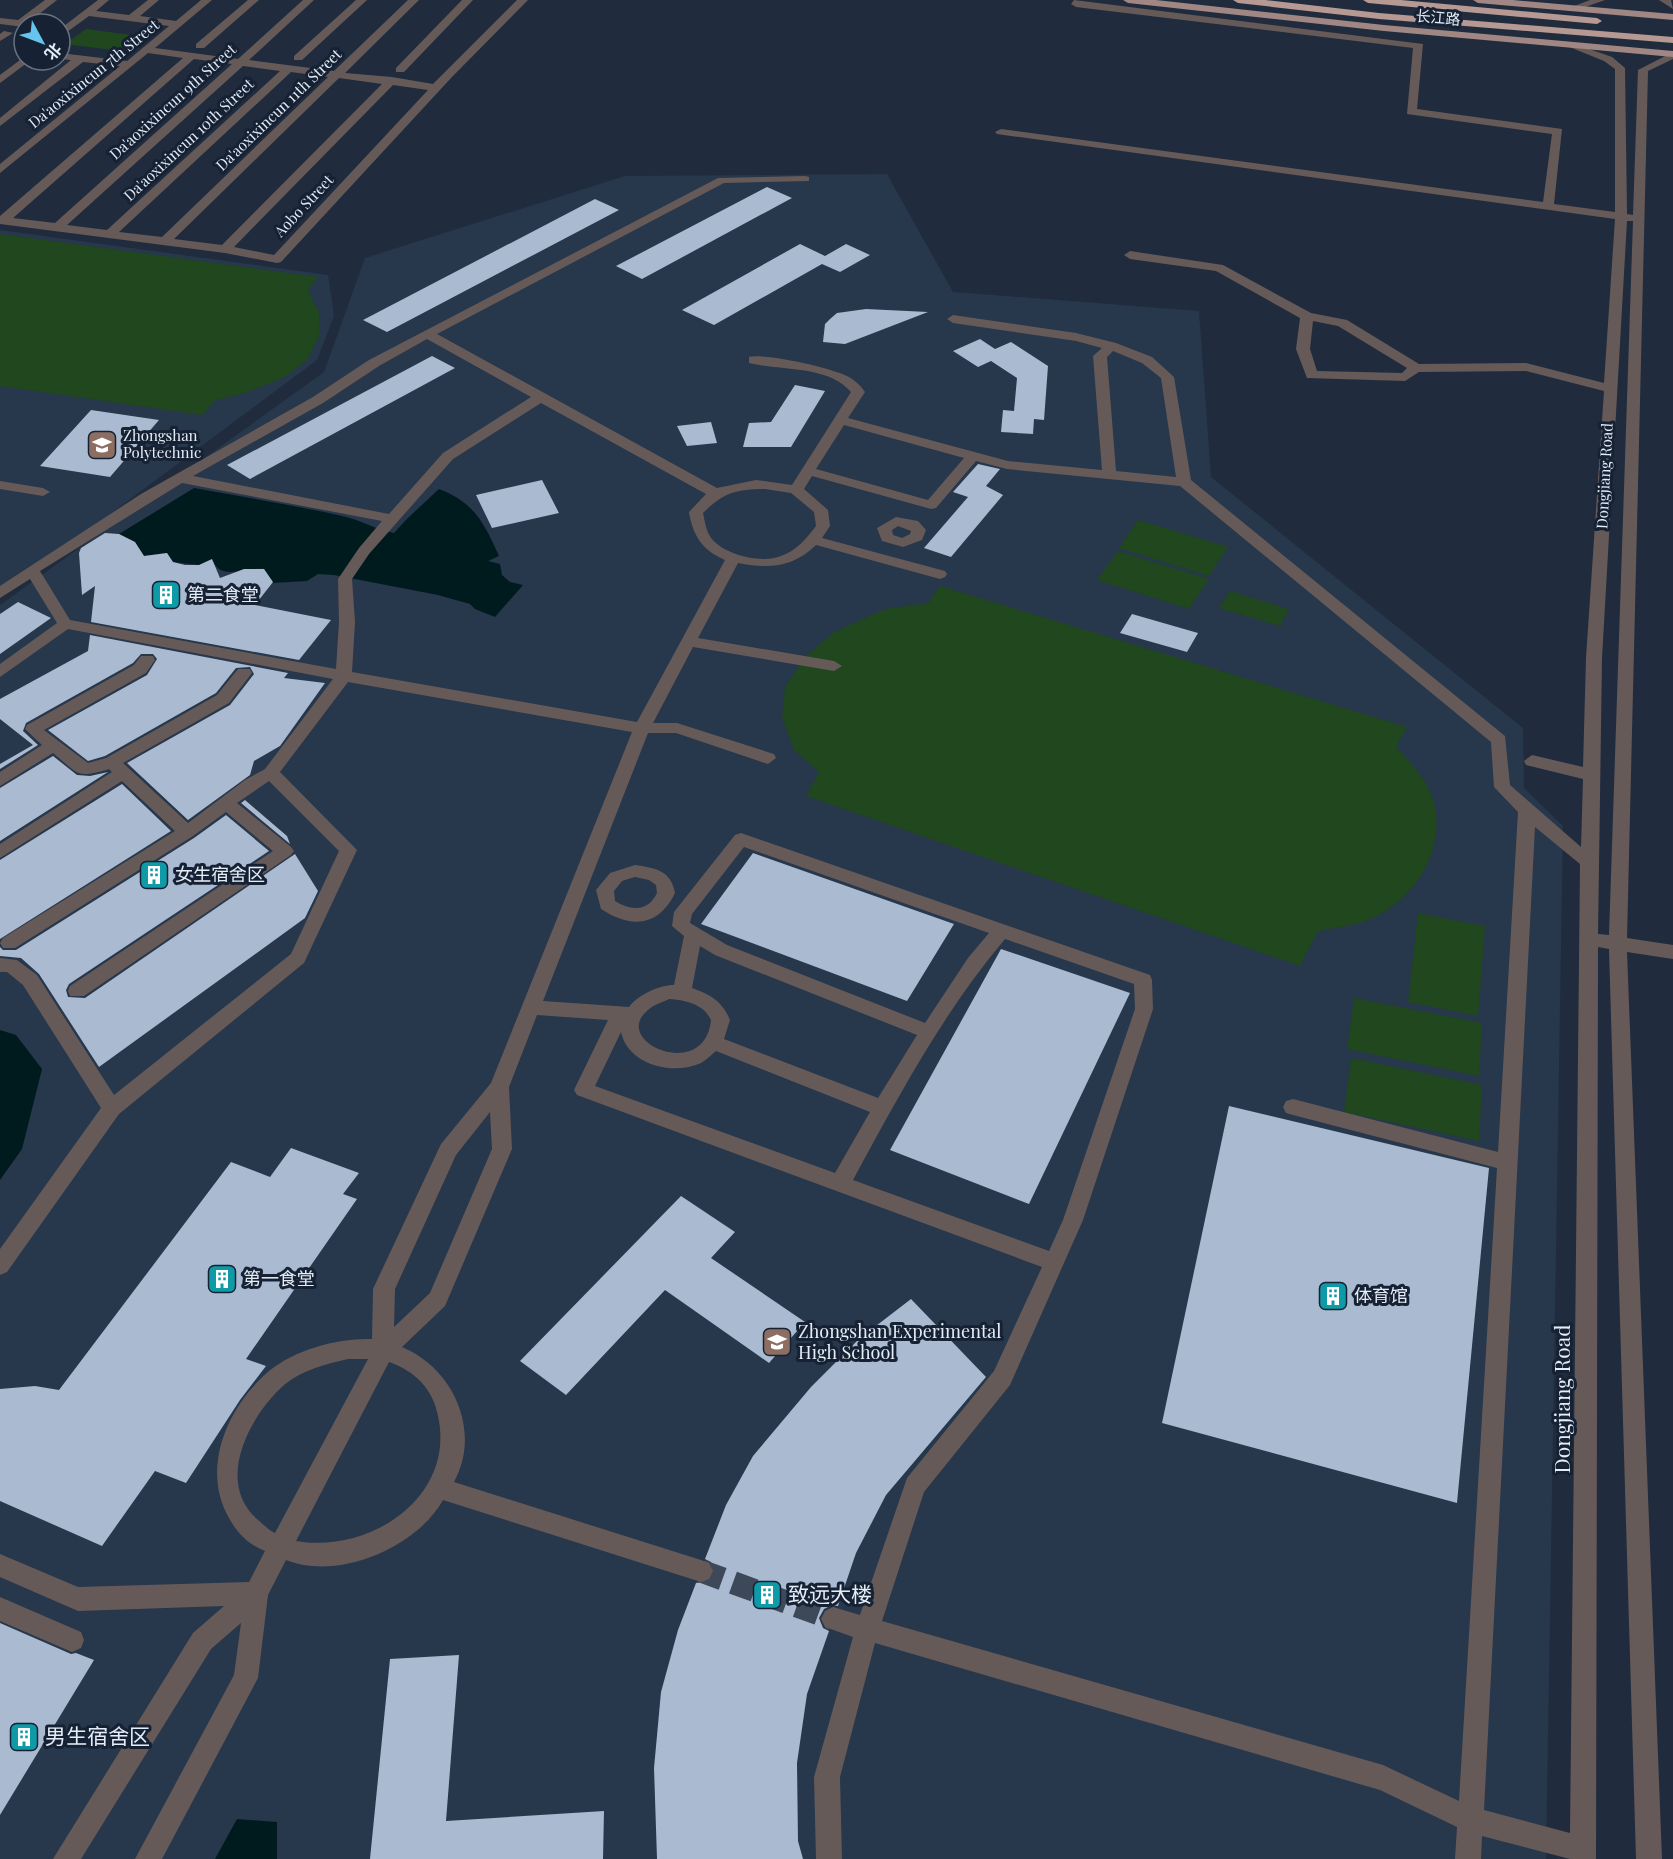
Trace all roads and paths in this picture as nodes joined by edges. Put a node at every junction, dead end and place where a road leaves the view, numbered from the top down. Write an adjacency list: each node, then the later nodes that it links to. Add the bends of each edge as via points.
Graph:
1 (52, 0): 20 (street)
2 (104, 0): 21 (street)
3 (154, 0): 23 (street)
4 (207, 0): 25 (street, Da'aoxixincun 7th Street)
5 (254, 0): 33 (street)
6 (309, 0): 34 (street, Da'aoxixincun 9th Street)
7 (362, 0): 38 (street)
8 (414, 0): 41 (street, Da'aoxixincun 11th Street)
9 (468, 0): 45 (street)
10 (523, 0): 48 (street, Aobo Street, via 441,75)
11 (1080, 0): 28 (street, via 1076,4)
12 (1128, 0): 26 (main road, 长江路)
13 (1238, 0): 29 (highway, via 1379,16)
14 (1368, 0): 27 (highway)
15 (1478, 0): 19 (main road, 长江路)
16 (1600, 0): 19 (street)
17 (1664, 0): 18 (street)
18 (1673, 6)
19 (1574, 8): 22 (main road, 长江路)
20 (38, 12)
21 (87, 13): 23 (street); 24 (street)
22 (1673, 17)
23 (131, 18): 25 (street)
24 (72, 23)
25 (178, 24): 30 (street, Da'aoxixincun 7th Street)
26 (1384, 28): 28 (street); 31 (main road, 长江路)
27 (1673, 28)
28 (1374, 40): 53 (street, via 1419,46 1411,112 1558,131)
29 (1673, 40)
30 (157, 41): 32 (street, Da'aoxixincun 7th Street); 33 (street)
31 (1572, 45): 35 (main road, 长江路); 54 (street, Dongjiang Road, via 1620,68)
32 (146, 50): 33 (street); 40 (street, Da'aoxixincun 7th Street)
33 (197, 51): 34 (street); 39 (street); 55 (street)
34 (250, 52): 38 (street); 39 (street, Da'aoxixincun 9th Street)
35 (1667, 54): 54 (street, Dongjiang Road, via 1643,70)
36 (72, 57): 37 (street)
37 (81, 58): 40 (street); 49 (street)
38 (298, 58): 41 (street)
39 (240, 62): 42 (street); 56 (street, Da'aoxixincun 9th Street)
40 (129, 64): 51 (street, Da'aoxixincun 7th Street)
41 (354, 64): 46 (street, Da'aoxixincun 11th Street)
42 (290, 68): 46 (street); 57 (street, Da'aoxixincun 10th Street)
43 (12, 71): 47 (street)
44 (412, 71): 45 (street)
45 (394, 73): 46 (street); 48 (street); 59 (street)
46 (338, 74): 58 (street, Da'aoxixincun 11th Street)
47 (0, 80)
48 (437, 88): 59 (street, Aobo Street, via 277,259)
49 (0, 123)
50 (1001, 132): 53 (street)
51 (0, 170)
52 (805, 179): 63 (street, via 722,180)
53 (1548, 206): 54 (street)
54 (1630, 217): 67 (street, Dongjiang Road); 112 (street, Dongjiang Road)
55 (2, 220): 56 (street, Aobo Street)
56 (57, 228): 57 (street, Aobo Street)
57 (110, 234): 58 (street, Aobo Street)
58 (165, 241): 59 (street, Aobo Street)
59 (225, 249)
60 (1130, 255): 61 (street, via 1219,268)
61 (1308, 316): 66 (street, via 1342,323); 66 (street, via 1303,349 1312,375 1405,377)
62 (953, 319): 64 (street)
63 (427, 334): 68 (street); 73 (street)
64 (1111, 346): 72 (street, via 1100,356); 74 (street, via 1147,360 1167,377)
65 (753, 360): 69 (street, via 838,375 855,386 858,392)
66 (1416, 368): 67 (street, via 1526,367)
67 (1611, 388): 100 (street, Dongjiang Road, via 1594,658)
68 (541, 397): 78 (street); 80 (street, via 448,456)
69 (840, 420): 70 (street); 71 (street)
70 (973, 456): 72 (street, via 1007,465); 79 (street)
71 (808, 471): 76 (street); 79 (street)
72 (1109, 475): 74 (street)
73 (179, 478): 80 (street); 84 (street)
74 (1184, 482): 103 (street, via 1499,740 1502,787)
75 (0, 485): 77 (street)
76 (796, 490): 78 (street, via 770,483 742,485); 81 (street, via 821,510 823,526)
77 (43, 492)
78 (715, 493): 82 (street, via 696,512 699,536 716,552)
79 (931, 505): 83 (street, via 913,524 919,530 917,537 894,542)
80 (397, 513): 93 (street, via 345,579)
81 (813, 540): 82 (street, via 801,553 776,565); 83 (street)
82 (733, 558): 88 (street)
83 (881, 558): 85 (street)
84 (32, 570): 86 (street); 87 (street)
85 (940, 574)
86 (0, 593)
87 (65, 624): 91 (street); 93 (street)
88 (689, 640): 90 (street); 94 (street)
89 (147, 660): 95 (street, via 140,669 33,729)
90 (834, 666)
91 (0, 672)
92 (244, 673): 98 (street, via 223,699)
93 (344, 676): 94 (street); 99 (street)
94 (642, 728): 96 (street, via 677,728); 118 (street)
95 (53, 745): 98 (street, via 85,770); 101 (street)
96 (768, 758)
97 (1532, 761): 100 (street)
98 (118, 767): 104 (street); 105 (street)
99 (271, 773): 102 (street); 124 (street, via 348,850 301,952)
100 (1592, 775): 106 (street, Dongjiang Road)
101 (0, 780)
102 (226, 803): 104 (street); 116 (street, via 285,851)
103 (1527, 811): 106 (street); 126 (street)
104 (187, 832): 113 (street)
105 (0, 852)
106 (1589, 862): 111 (street, Dongjiang Road)
107 (666, 899): 108 (street)
108 (683, 912): 109 (street, via 741,839); 110 (street, via 681,926)
109 (1002, 930): 120 (street, via 974,963); 128 (street, via 1143,980 1144,1009 1073,1220)
110 (693, 935): 117 (street); 120 (street, via 721,950)
111 (1589, 939): 112 (street); 141 (street, Dongjiang Road)
112 (1618, 941): 114 (street); 146 (street, Dongjiang Road)
113 (9, 943)
114 (1673, 952)
115 (0, 965): 124 (street, via 11,965 30,980)
116 (77, 991)
117 (682, 992): 119 (street, via 654,997); 121 (street, via 696,994 715,1010 719,1020)
118 (531, 1007): 119 (street); 122 (street)
119 (627, 1014): 121 (street, via 637,1047 661,1060 690,1058 704,1052); 127 (street, via 584,1090)
120 (929, 1032): 125 (street)
121 (713, 1042): 125 (street)
122 (499, 1087): 130 (street, via 448,1150 384,1289); 130 (street, via 502,1149 438,1299)
123 (1293, 1107): 126 (street)
124 (112, 1108): 129 (street)
125 (882, 1108): 127 (street)
126 (1508, 1163): 140 (street)
127 (840, 1184): 128 (street)
128 (1054, 1262): 138 (street, via 1002,1378 915,1486)
129 (0, 1266)
130 (383, 1350): 131 (street, via 416,1363 440,1386 453,1417 453,1452); 132 (street); 132 (street, via 348,1349 312,1358 279,1376 251,1403 233,1435 226,1470 232,1503 250,1531)
131 (439, 1488): 132 (street, via 417,1517 385,1540 350,1554 313,1557); 134 (street)
132 (279, 1550): 135 (street)
133 (0, 1565): 135 (street, via 78,1599)
134 (701, 1571)
135 (256, 1593): 142 (street, via 202,1641); 143 (street, via 246,1678)
136 (0, 1609): 139 (street)
137 (833, 1619): 138 (street)
138 (867, 1629): 140 (street, via 1383,1778); 144 (street, via 827,1778)
139 (72, 1640)
140 (1471, 1820): 141 (street); 145 (street)
141 (1583, 1854)
142 (66, 1859)
143 (148, 1859)
144 (829, 1859)
145 (1468, 1859)
146 (1649, 1859)

